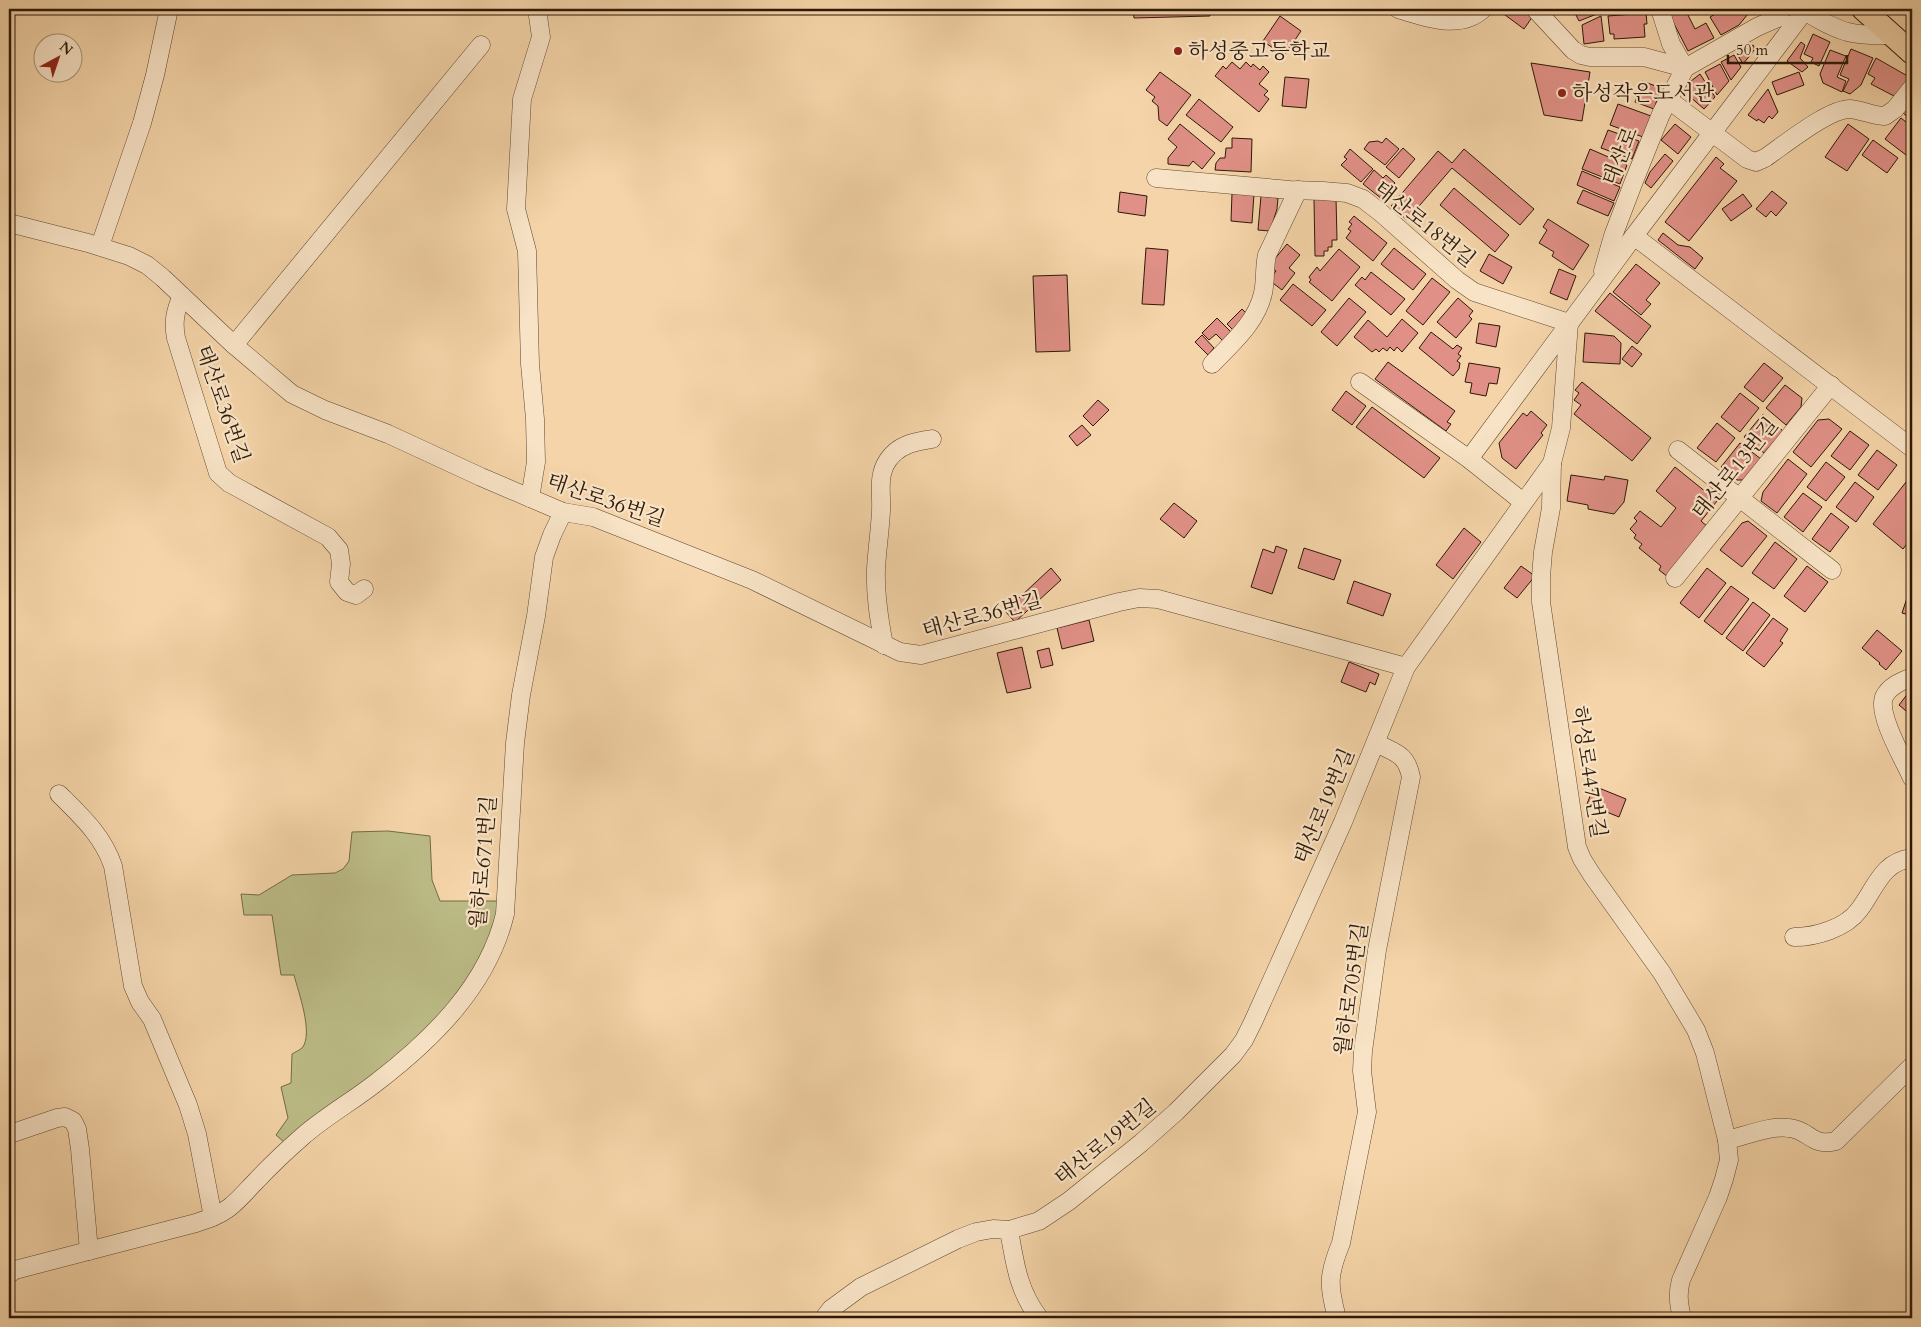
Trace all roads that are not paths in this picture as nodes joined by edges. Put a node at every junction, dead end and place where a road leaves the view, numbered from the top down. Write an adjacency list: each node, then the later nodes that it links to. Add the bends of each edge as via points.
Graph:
1 (169, 9): 21 (street, via 142,123)
2 (536, 9): 34 (street, 태산로36번길, via 541,37 522,99 516,209 527,251 536,462)
3 (1398, 9): 4 (street, via 1433,20 1454,20 1466,19)
4 (1483, 9)
5 (1535, 9): 13 (street, via 1581,55 1644,57)
6 (1660, 9): 13 (street, via 1670,44)
7 (1862, 9): 10 (main road)
8 (1805, 10): 9 (street, 태산로); 10 (street, via 1848,32)
9 (1781, 17): 13 (street, via 1756,27); 16 (street, 태산로)
10 (1892, 35): 12 (main road)
11 (481, 45): 25 (street)
12 (1912, 53)
13 (1685, 68): 15 (street, 태산로)
14 (1912, 88): 16 (street, via 1885,116 1850,110 1837,113 1803,131 1760,161 1751,162)
15 (1668, 100): 16 (street); 22 (street, 태산로, via 1612,236)
16 (1712, 133): 20 (street, 태산로)
17 (1156, 178): 18 (street, 태산로18번길)
18 (1298, 190): 24 (street, 태산로18번길, via 1347,193 1363,198 1474,292); 26 (street, via 1267,255 1264,292 1258,309)
19 (9, 223): 21 (street, 태산로36번길)
20 (1634, 236): 22 (street, 태산로); 28 (street)
21 (100, 246): 23 (street, 태산로36번길, via 147,264)
22 (1600, 282): 24 (street, 태산로)
23 (182, 296): 25 (street, 태산로36번길); 40 (street, 태산로36번길, via 176,309 176,338 218,473 229,483 328,537 339,550 339,582 347,592 356,595)
24 (1569, 323): 32 (street, 태산로); 33 (street, 태산로19번길, via 1562,428)
25 (234, 345): 34 (street, 태산로36번길, via 292,394)
26 (1212, 364)
27 (1360, 382): 32 (street)
28 (1831, 386): 30 (street); 35 (street, 태산로13번길)
29 (932, 439): 41 (street, via 909,443 897,450 881,476 876,601)
30 (1912, 448)
31 (1678, 450): 35 (street)
32 (1469, 459): 36 (street)
33 (1552, 463): 36 (street, 태산로19번길); 51 (street, 하성로447번길, via 1551,508 1540,577 1541,602 1577,847 1592,875 1662,973 1696,1030)
34 (530, 498): 37 (street, 태산로36번길)
35 (1740, 498): 38 (street); 39 (street, 태산로13번길)
36 (1524, 502): 42 (street, 태산로19번길)
37 (564, 512): 41 (street, 태산로36번길, via 593,517 752,580); 52 (street, 월하로671번길, via 544,557 520,695 505,914 489,960 460,1003 406,1058 314,1126 279,1156 230,1207)
38 (1832, 570)
39 (1675, 578)
40 (364, 589)
41 (884, 645): 42 (street, 태산로36번길, via 900,652 921,655 1139,598 1158,599)
42 (1406, 668): 44 (street, 태산로19번길)
43 (1912, 677): 45 (street, via 1892,687 1882,706)
44 (1376, 743): 53 (street, 태산로19번길, via 1253,1022 1233,1055 1162,1125 1069,1201 1039,1221); 58 (street, 월하로705번길, via 1401,756 1409,764 1411,776 1377,950 1363,1051 1367,1112 1341,1243 1330,1279)
45 (1912, 778)
46 (59, 794): 52 (street, via 87,822 108,852 134,986 152,1019 188,1105)
47 (1912, 858): 48 (street, via 1891,866 1851,918 1817,934)
48 (1794, 937)
49 (1912, 1066): 51 (street, via 1836,1141 1818,1142 1803,1132 1782,1127)
50 (13, 1133): 54 (street, via 57,1118 73,1121 80,1149)
51 (1728, 1140): 59 (street, 하성로447번길, via 1729,1160 1722,1185 1678,1291)
52 (213, 1217): 54 (street, 월하로671번길)
53 (1009, 1230): 56 (street, 태산로19번길, via 993,1229 958,1239 861,1287); 57 (street, via 1019,1282 1028,1304)
54 (88, 1251): 55 (street, 월하로671번길)
55 (9, 1274)
56 (824, 1318)
57 (1039, 1318)
58 (1337, 1318)
59 (1682, 1318)

